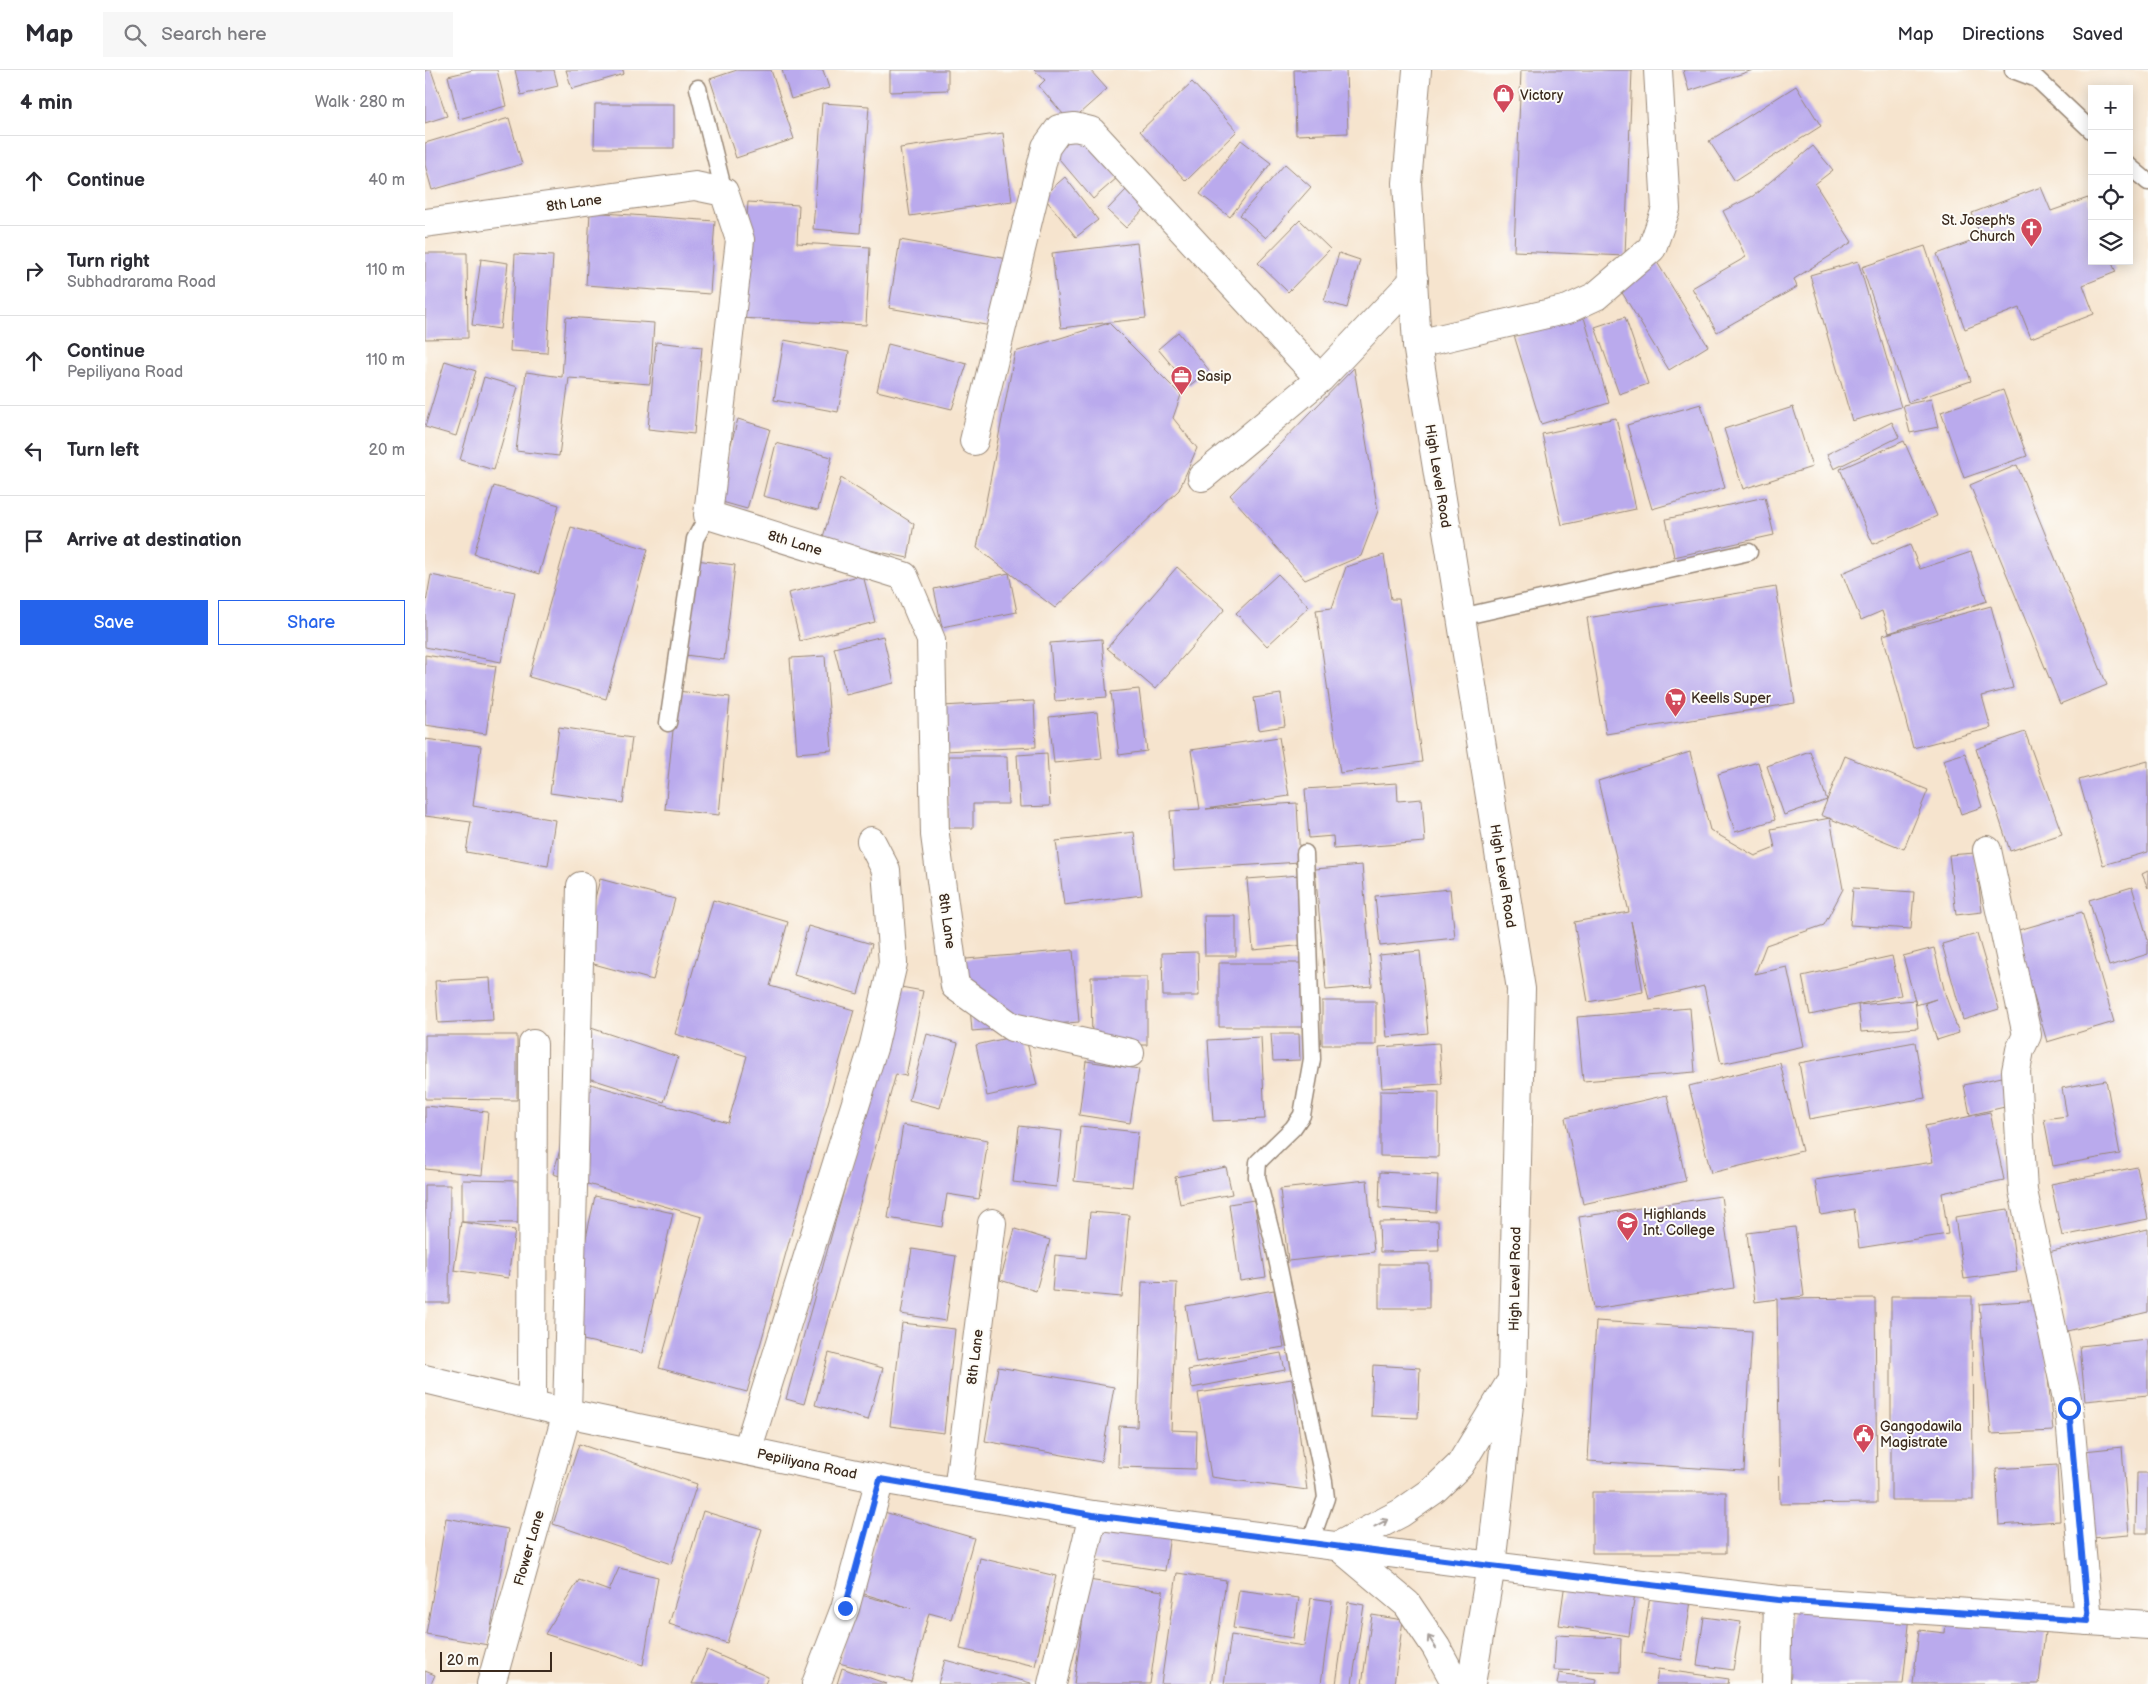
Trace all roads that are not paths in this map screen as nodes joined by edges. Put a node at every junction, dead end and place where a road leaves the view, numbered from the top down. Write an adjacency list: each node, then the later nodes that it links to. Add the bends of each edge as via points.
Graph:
1 (1417, 70): 10 (main road, High Level Road, via 1407,183)
2 (1658, 70): 11 (main road, via 1666,210 1652,248 1595,296 1567,309)
3 (2013, 70): 5 (lane, via 2037,79)
4 (698, 88): 8 (lane)
5 (2091, 130)
6 (2133, 169): 7 (lane)
7 (2148, 182)
8 (724, 192): 9 (main road, 8th Lane, via 695,186); 15 (main road, via 739,240)
9 (425, 223)
10 (1414, 280): 11 (main road, High Level Road); 12 (main road)
11 (1417, 344): 17 (main road, High Level Road)
12 (1320, 379): 13 (main road, via 1091,131 1075,127 1059,129 1046,147); 14 (main road)
13 (973, 441)
14 (1202, 477)
15 (708, 515): 18 (lane, via 695,539); 24 (main road, 8th Lane, via 904,576 931,640 935,835 955,986 1012,1027)
16 (1749, 552): 17 (lane)
17 (1461, 617): 26 (main road, High Level Road, via 1521,989)
18 (668, 723)
19 (871, 841): 30 (main road, via 886,870 893,963 874,1046)
20 (1987, 850): 38 (main road, via 2027,1034 2016,1070 2023,1191 2069,1408)
21 (1305, 853): 34 (lane, via 1312,1059 1302,1115 1257,1162 1257,1177 1327,1498)
22 (581, 886): 29 (main road, Flower Lane)
23 (533, 1044): 28 (main road)
24 (1129, 1053)
25 (992, 1224): 32 (main road, 8th Lane)
26 (1512, 1378): 35 (main road, one-way to 26, via 1401,1513 1434,1490 1460,1465); 36 (main road, High Level Road)
27 (425, 1379): 28 (main road, Pepiliyana Road)
28 (532, 1403): 29 (main road, Pepiliyana Road)
29 (567, 1413): 30 (main road, Pepiliyana Road); 40 (main road, Flower Lane)
30 (747, 1451): 31 (main road, Pepiliyana Road)
31 (880, 1479): 32 (main road, Pepiliyana Road); 41 (main road, via 845,1608)
32 (958, 1491): 33 (main road, Pepiliyana Road)
33 (1093, 1515): 34 (main road, Pepiliyana Road); 42 (main road)
34 (1310, 1543): 35 (main road, Pepiliyana Road)
35 (1338, 1546): 36 (main road, Pepiliyana Road); 43 (main road, one-way to 35, via 1407,1604)
36 (1491, 1566): 37 (main road, Pepiliyana Road); 44 (main road, High Level Road)
37 (1778, 1600): 38 (main road, Pepiliyana Road); 45 (main road)
38 (2088, 1621): 39 (main road, Pepiliyana Road)
39 (2148, 1625)
40 (491, 1684)
41 (817, 1684)
42 (1051, 1684)
43 (1456, 1684)
44 (1471, 1684)
45 (1776, 1684)

